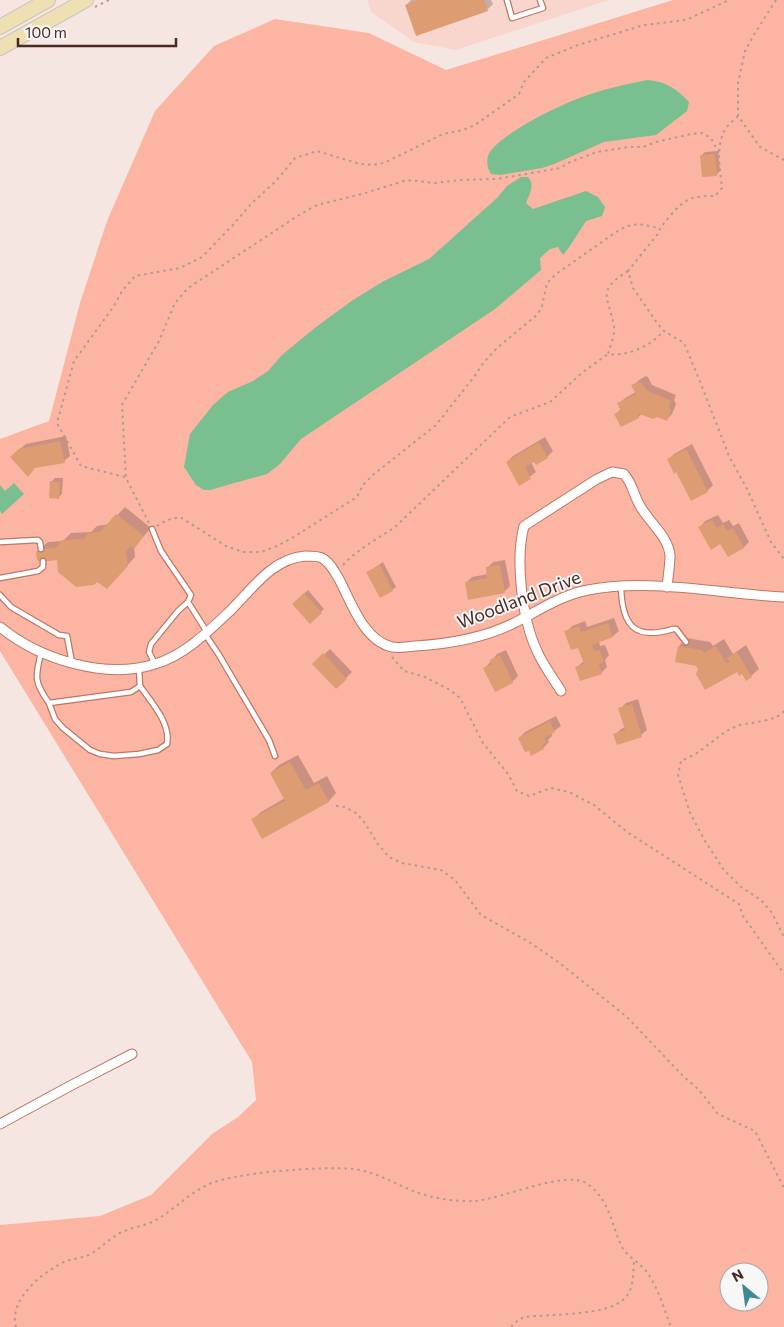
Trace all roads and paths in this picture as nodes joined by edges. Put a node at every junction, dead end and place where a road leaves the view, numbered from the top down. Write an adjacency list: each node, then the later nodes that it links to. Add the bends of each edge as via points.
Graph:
1 (48, 0): 7 (main road)
2 (86, 0): 8 (main road)
3 (506, 0): 4 (lane, via 512,18 543,8)
4 (540, 0)
5 (729, 0): 16 (path, via 686,20 644,25 546,58 524,82 519,94 475,126 443,134 384,163 360,164 317,151 296,158 202,257 180,268 135,276 74,361 57,423 81,466)
6 (776, 0): 9 (path, via 745,52 738,83)
7 (0, 27)
8 (0, 48)
9 (738, 116): 10 (path, via 726,128); 11 (path, via 760,147)
10 (719, 154): 12 (path, via 722,188 715,196 686,201); 16 (path, via 711,138 702,133 691,134 643,148 597,152 560,168 497,179 435,183 407,180 316,205 188,288 175,303 159,341 122,405)
11 (784, 160)
12 (660, 228): 13 (path); 17 (path, via 630,224 556,274 547,283 538,314 496,348 436,425 374,474 357,497 292,538 261,552 243,552 213,539 180,517 166,520)
13 (628, 271): 14 (path, via 640,299); 15 (path, via 608,288 606,297 615,329)
14 (664, 331): 15 (path, via 657,340 644,346 616,355); 20 (path, via 684,343 729,456 771,542)
15 (608, 354): 22 (path, via 550,402 510,417 395,527 355,552)
16 (126, 478): 17 (path)
17 (152, 529): 28 (lane, via 162,551 191,595)
18 (0, 542): 19 (lane, via 38,540)
19 (41, 549)
20 (784, 559)
21 (43, 561): 23 (lane, via 43,567 38,571)
22 (335, 573): 31 (street, via 319,557 291,558 281,562); 33 (street, via 361,621 371,635)
23 (0, 578)
24 (667, 586): 25 (street, Woodland Drive); 27 (street, Woodland Drive); 29 (street, via 668,547 637,501 632,484 624,474 612,472 524,526 520,563)
25 (620, 587): 29 (street, Woodland Drive, via 585,591 548,604); 32 (lane, via 628,622 636,630 650,634 672,628)
26 (0, 595): 35 (lane, via 11,607 59,635 68,636)
27 (784, 597)
28 (188, 602): 31 (lane); 36 (lane, via 151,644 149,652)
29 (526, 617): 33 (street, Woodland Drive, via 457,642 393,647); 39 (street, via 537,653)
30 (0, 627): 34 (street)
31 (205, 633): 36 (street, via 181,652); 42 (lane, via 269,740)
32 (686, 642)
33 (384, 644): 45 (path, via 404,672 425,677 460,698 483,743 517,791 530,796 551,788 569,792 594,805 627,832 739,904 743,916)
34 (41, 653): 35 (street); 40 (lane, via 36,674 40,691)
35 (72, 663): 37 (street, via 90,667)
36 (156, 664): 37 (street)
37 (139, 668): 38 (lane)
38 (140, 686): 40 (lane, via 131,692); 40 (lane, via 168,734 166,744 158,750 122,755 90,750 55,719)
39 (561, 691)
40 (49, 703)
41 (784, 711): 44 (path, via 774,718 723,733 700,752 680,761 678,775 690,813 705,841 724,870 772,913)
42 (275, 756)
43 (336, 806): 48 (path, via 356,813 389,857 448,874 480,915 557,961 627,1017 699,1090 718,1114 755,1131)
44 (784, 937)
45 (784, 974)
46 (132, 1054): 47 (street)
47 (0, 1124)
48 (784, 1188)
49 (634, 1262): 50 (path, via 622,1247 606,1206 595,1190 577,1179 474,1201 424,1195 372,1172 353,1169 276,1172 222,1180 206,1186 157,1220 120,1234 91,1254 46,1272 20,1300 14,1314); 51 (path, via 631,1287 624,1299 605,1309 525,1317); 52 (path, via 645,1269)
50 (16, 1327)
51 (511, 1327)
52 (671, 1327)

